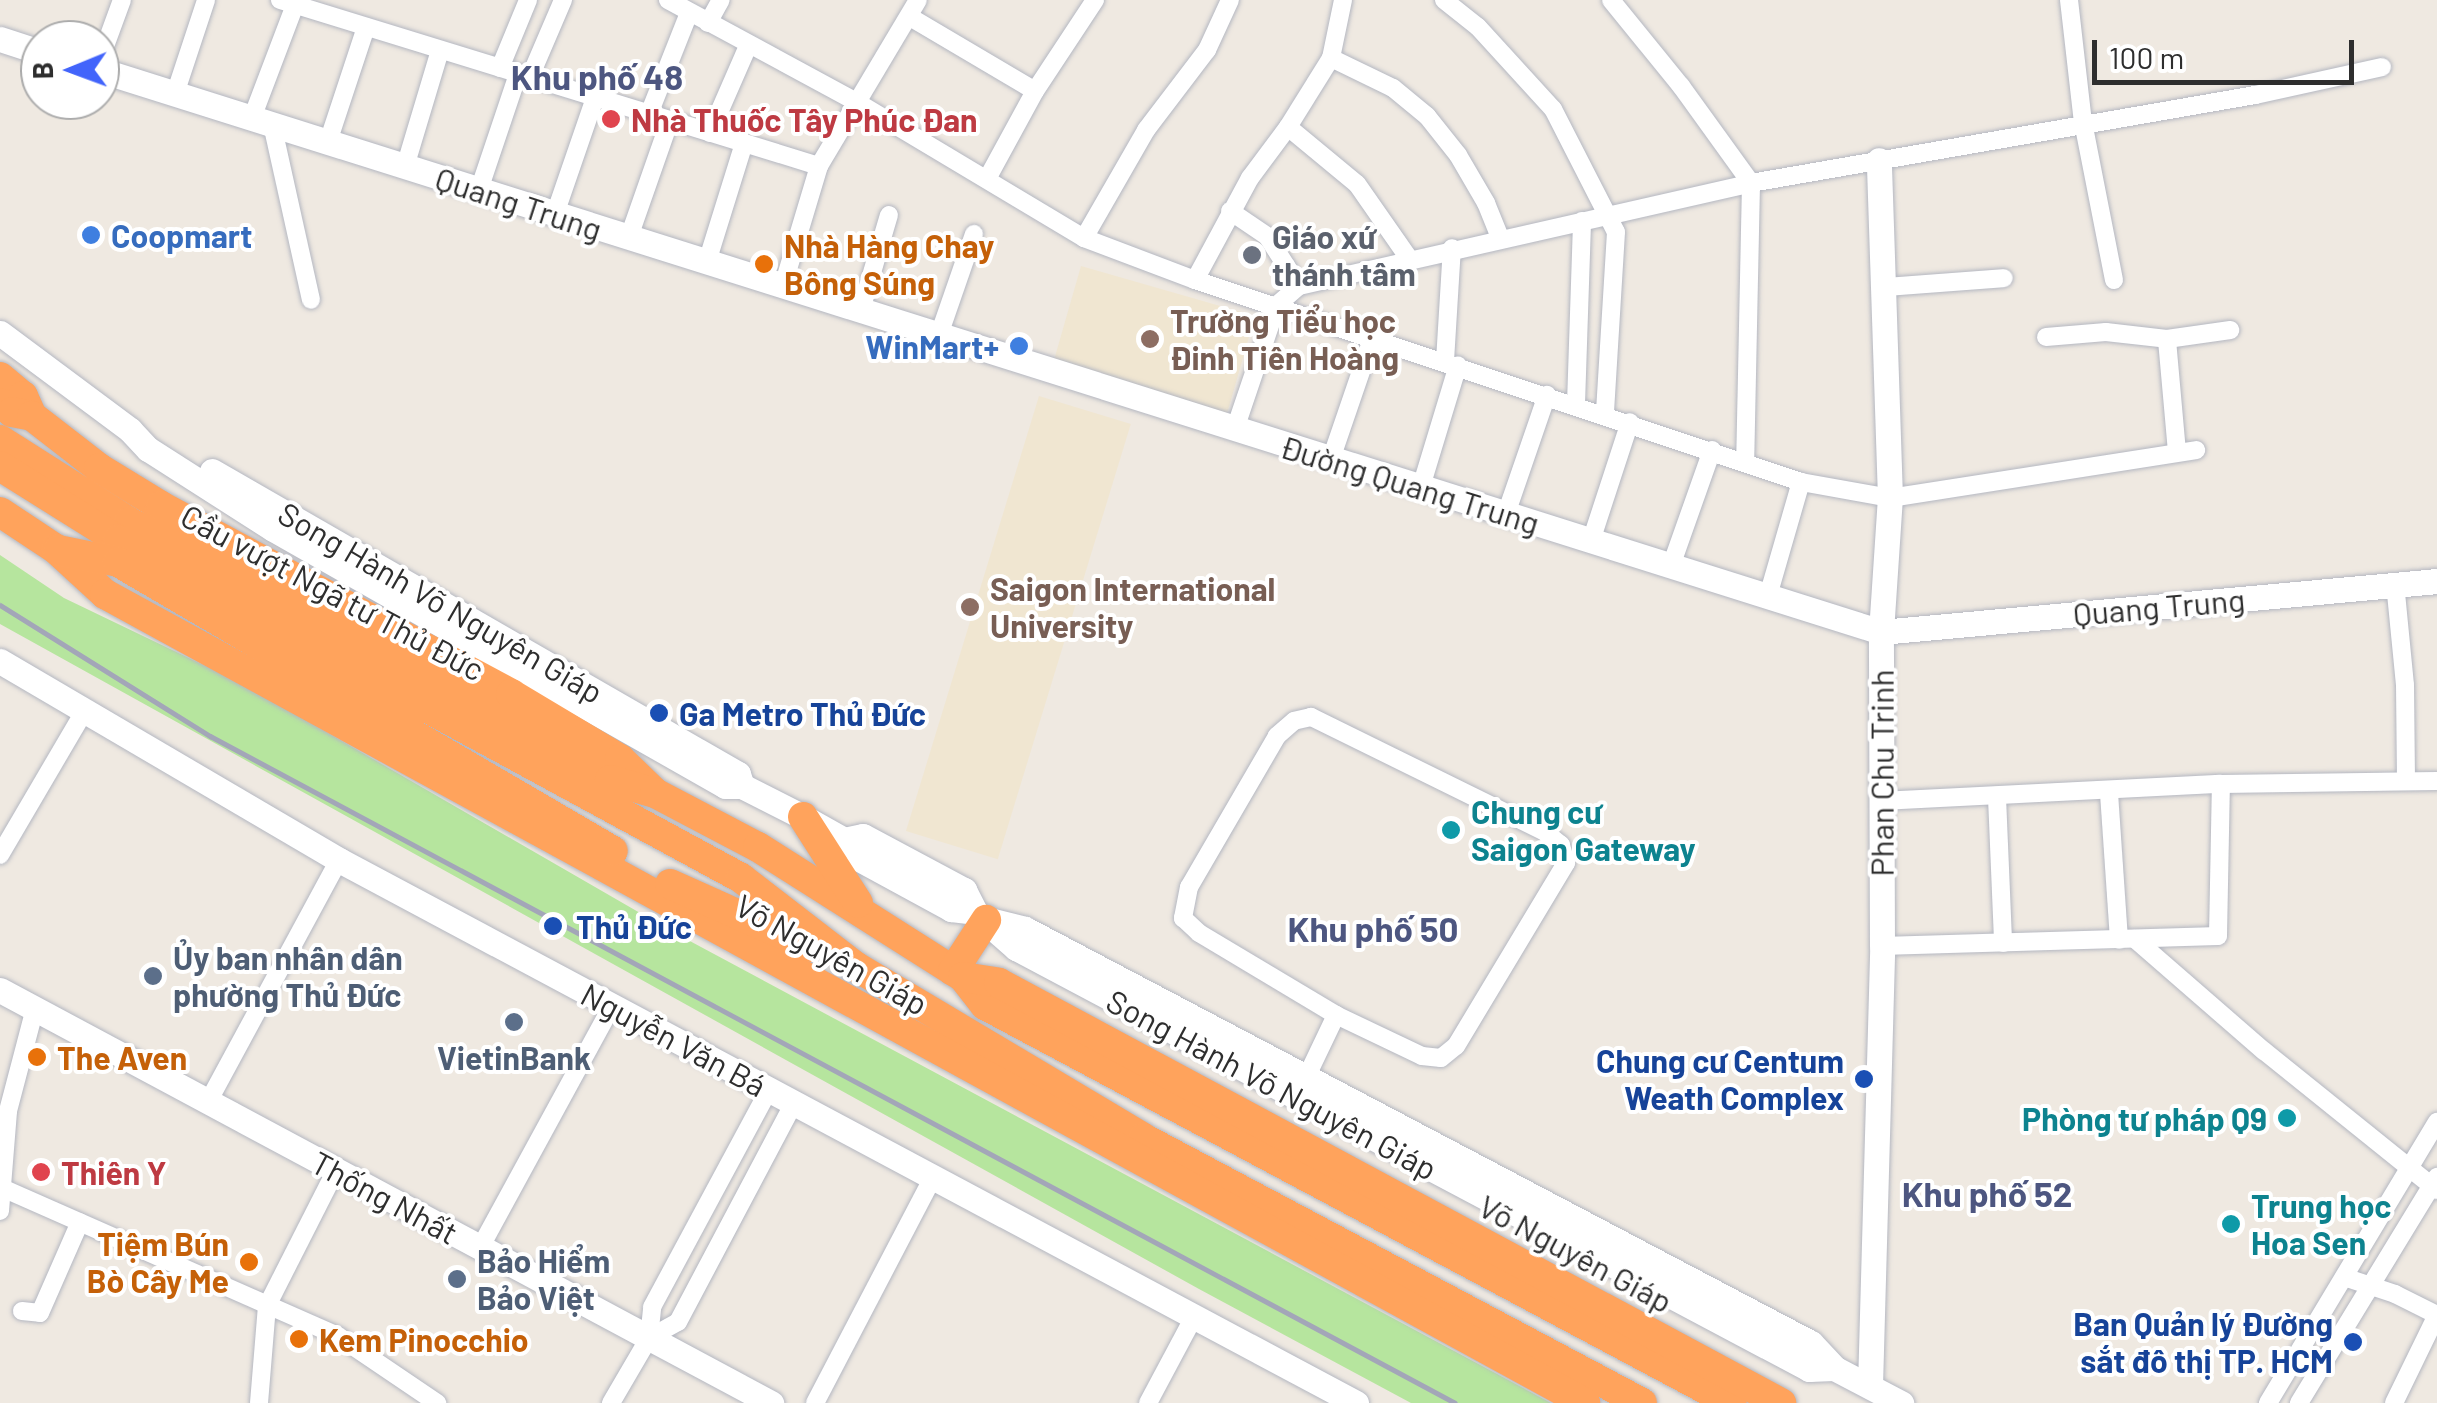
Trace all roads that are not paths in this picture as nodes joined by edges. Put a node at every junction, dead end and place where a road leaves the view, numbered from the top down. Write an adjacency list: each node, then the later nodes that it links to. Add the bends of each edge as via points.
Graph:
1 (206, 0): 26 (street)
2 (528, 0): 23 (street)
3 (563, 0): 23 (street)
4 (668, 0): 15 (street)
5 (720, 0): 17 (street)
6 (1095, 0): 25 (street)
7 (1230, 0): 50 (street, via 1207,50 1146,130)
8 (1343, 0): 21 (street)
9 (1444, 0): 45 (street, via 1553,109)
10 (1611, 0): 16 (street)
11 (1641, 0): 16 (street)
12 (2069, 0): 32 (street)
13 (288, 2): 18 (street); 31 (street)
14 (914, 9): 25 (street); 28 (street)
15 (690, 13): 17 (street); 29 (street)
16 (1627, 16): 41 (street)
17 (708, 23): 19 (street)
18 (366, 27): 20 (street); 35 (street)
19 (748, 46): 28 (street); 34 (street)
20 (440, 50): 23 (street); 39 (street)
21 (1330, 58): 33 (street); 51 (street, via 1393,88 1427,116 1458,155)
22 (2382, 68): 32 (street)
23 (516, 73): 27 (street); 42 (street)
24 (120, 76): 26 (main road, Quang Trung)
25 (1035, 91): 40 (street)
26 (175, 94): 31 (main road, Quang Trung)
27 (595, 98): 29 (street); 44 (street)
28 (855, 101): 38 (street); 40 (street)
29 (649, 114): 30 (street)
30 (670, 120): 34 (street); 49 (street)
31 (262, 121): 35 (main road, Quang Trung); 61 (street)
32 (2083, 122): 37 (street); 57 (street)
33 (1288, 127): 43 (street); 53 (street, via 1357,184)
34 (710, 133): 36 (street)
35 (328, 142): 39 (main road, Quang Trung)
36 (744, 143): 38 (street); 54 (street)
37 (1880, 160): 41 (street); 60 (main road, Phan Chu Trinh)
38 (819, 166): 58 (street)
39 (405, 167): 42 (main road, Quang Trung)
40 (987, 179): 50 (street)
41 (1750, 183): 45 (street); 82 (street)
42 (479, 190): 44 (main road, Quang Trung)
43 (1230, 211): 56 (street); 59 (street, via 1267,236)
44 (555, 214): 49 (main road, Quang Trung)
45 (1607, 214): 47 (street); 75 (street, via 1616,232)
46 (889, 215): 63 (street)
47 (1582, 221): 51 (street); 74 (street)
48 (974, 234): 66 (street)
49 (629, 237): 54 (main road, Quang Trung)
50 (1084, 238): 56 (street)
51 (1500, 238): 52 (street)
52 (1452, 248): 53 (street); 70 (street)
53 (1408, 258): 59 (street)
54 (707, 262): 58 (main road, Quang Trung)
55 (2004, 278): 60 (street)
56 (1195, 280): 62 (street)
57 (2114, 280)
58 (783, 286): 63 (main road, Quang Trung)
59 (1299, 286): 62 (street)
60 (1886, 286): 86 (main road, Phan Chu Trinh)
61 (311, 300)
62 (1277, 305): 67 (street); 78 (street)
63 (861, 310): 66 (main road, Quang Trung)
64 (2230, 330): 69 (street)
65 (1, 333): 105 (main road, Song Hành Võ Nguyên Giáp, via 130,430 155,438 595,689 738,774 742,786)
66 (939, 335): 78 (main road, Đường Quang Trung)
67 (1373, 336): 70 (street); 81 (street)
68 (2046, 337): 69 (street, via 2106,332)
69 (2167, 339): 86 (street, via 2187,451)
70 (1452, 363): 72 (street); 85 (street)
71 (0, 378): 76 (highway, Võ Nguyên Giáp, via 23,396)
72 (1547, 395): 74 (street); 88 (street)
73 (0, 403): 76 (highway, Võ Nguyên Giáp)
74 (1576, 404): 75 (street)
75 (1605, 414): 77 (street)
76 (32, 416): 103 (highway, Võ Nguyên Giáp, via 162,506 620,759)
77 (1630, 422): 80 (street); 89 (street)
78 (1235, 428): 81 (main road, Đường Quang Trung)
79 (0, 440): 103 (highway, Cầu vượt Ngã tư Thủ Đức, via 129,522)
80 (1712, 450): 82 (street); 91 (street)
81 (1332, 459): 85 (main road, Đường Quang Trung)
82 (1745, 461): 84 (street)
83 (0, 466): 103 (highway, Cầu vượt Ngã tư Thủ Đức, via 118,540)
84 (1801, 482): 86 (street); 94 (street)
85 (1421, 487): 88 (main road, Đường Quang Trung)
86 (1890, 498): 95 (main road, Phan Chu Trinh)
87 (0, 512): 90 (highway, Võ Nguyên Giáp)
88 (1506, 514): 89 (main road, Đường Quang Trung)
89 (1590, 541): 91 (main road, Đường Quang Trung)
90 (56, 549): 113 (highway, Võ Nguyên Giáp, via 118,562 675,886); 125 (highway, Võ Nguyên Giáp, via 105,594)
91 (1671, 566): 94 (main road, Đường Quang Trung)
92 (2437, 581): 93 (main road, Quang Trung)
93 (2395, 583): 95 (main road, Quang Trung); 99 (street)
94 (1768, 596): 95 (main road, Đường Quang Trung)
95 (1881, 632): 104 (main road, Phan Chu Trinh)
96 (0, 661): 97 (main road, Nguyễn Văn Bá)
97 (84, 712): 106 (street); 107 (main road, Nguyễn Văn Bá)
98 (2437, 781): 99 (street)
99 (2406, 782): 100 (street)
100 (2220, 784): 101 (street); 110 (street, via 2218,936)
101 (2109, 793): 102 (street); 110 (street)
102 (1997, 797): 104 (street); 111 (street)
103 (642, 800): 108 (highway, Võ Nguyên Giáp, via 758,847); 113 (highway, Võ Nguyên Giáp)
104 (1881, 801): 112 (main road, Phan Chu Trinh)
105 (803, 817): 108 (highway); 109 (main road, Song Hành Võ Nguyên Giáp, via 844,840 863,836 964,890)
106 (0, 855)
107 (339, 860): 116 (main road, Nguyễn Văn Bá); 121 (street)
108 (865, 913): 114 (highway, Võ Nguyên Giáp)
109 (980, 916): 114 (highway); 119 (main road, Song Hành Võ Nguyên Giáp, via 1024,929); 143 (main road, Song Hành Võ Nguyên Giáp, via 1016,948 1809,1369)
110 (2127, 939): 111 (street); 127 (street)
111 (2004, 943): 112 (street)
112 (1882, 946): 144 (main road, Phan Chu Trinh)
113 (854, 966): 124 (highway, Võ Nguyên Giáp)
114 (958, 974): 154 (highway, Võ Nguyên Giáp, via 986,1004); 155 (highway, Võ Nguyên Giáp, via 999,983)
115 (0, 990): 117 (main road, Thống Nhất)
116 (612, 1006): 120 (main road, Nguyễn Văn Bá); 135 (street)
117 (34, 1008): 121 (main road, Thống Nhất); 130 (street, via 8,1112)
118 (1336, 1014): 118 (street, via 1422,1056 1441,1058 1456,1046 1566,862 1545,832 1311,717 1294,720 1276,736 1189,887 1183,918 1199,934); 119 (street)
119 (1306, 1078): 143 (main road, Song Hành Võ Nguyên Giáp, via 1811,1343)
120 (770, 1090): 122 (main road, Nguyễn Văn Bá); 142 (street, via 652,1308)
121 (208, 1102): 126 (main road, Thống Nhất)
122 (794, 1103): 128 (main road, Nguyễn Văn Bá); 142 (street, via 678,1322)
123 (2437, 1122): 127 (street)
124 (1143, 1138): 125 (highway); 131 (highway, Võ Nguyên Giáp)
125 (1108, 1146): 134 (highway, Võ Nguyên Giáp)
126 (336, 1170): 135 (main road, Thống Nhất); 138 (street)
127 (2409, 1172): 129 (street); 136 (street)
128 (932, 1177): 141 (main road, Nguyễn Văn Bá); 149 (street)
129 (2435, 1184): 137 (street)
130 (1, 1187): 132 (street); 133 (street)
131 (1244, 1192): 134 (highway); 153 (highway, Võ Nguyên Giáp)
132 (0, 1210)
133 (80, 1222): 138 (street); 139 (street, via 40,1313)
134 (1260, 1226): 152 (highway, Võ Nguyên Giáp)
135 (480, 1248): 142 (main road, Thống Nhất)
136 (2344, 1277): 137 (street); 157 (street)
137 (2371, 1286): 140 (street); 158 (street)
138 (267, 1306): 145 (street); 146 (street, via 338,1336)
139 (22, 1311)
140 (2437, 1315): 159 (street)
141 (1194, 1317): 150 (street); 151 (main road, Nguyễn Văn Bá)
142 (649, 1338): 147 (street); 148 (main road, Thống Nhất)
143 (1834, 1368): 144 (main road, Song Hành Võ Nguyên Giáp)
144 (1870, 1386): 156 (main road, Song Hành Võ Nguyên Giáp)
145 (259, 1403)
146 (437, 1403)
147 (611, 1403)
148 (771, 1403)
149 (815, 1403)
150 (1148, 1403)
151 (1356, 1403)
152 (1585, 1403)
153 (1642, 1403)
154 (1732, 1403)
155 (1781, 1403)
156 (1901, 1403)
157 (2268, 1403)
158 (2299, 1403)
159 (2394, 1403)

